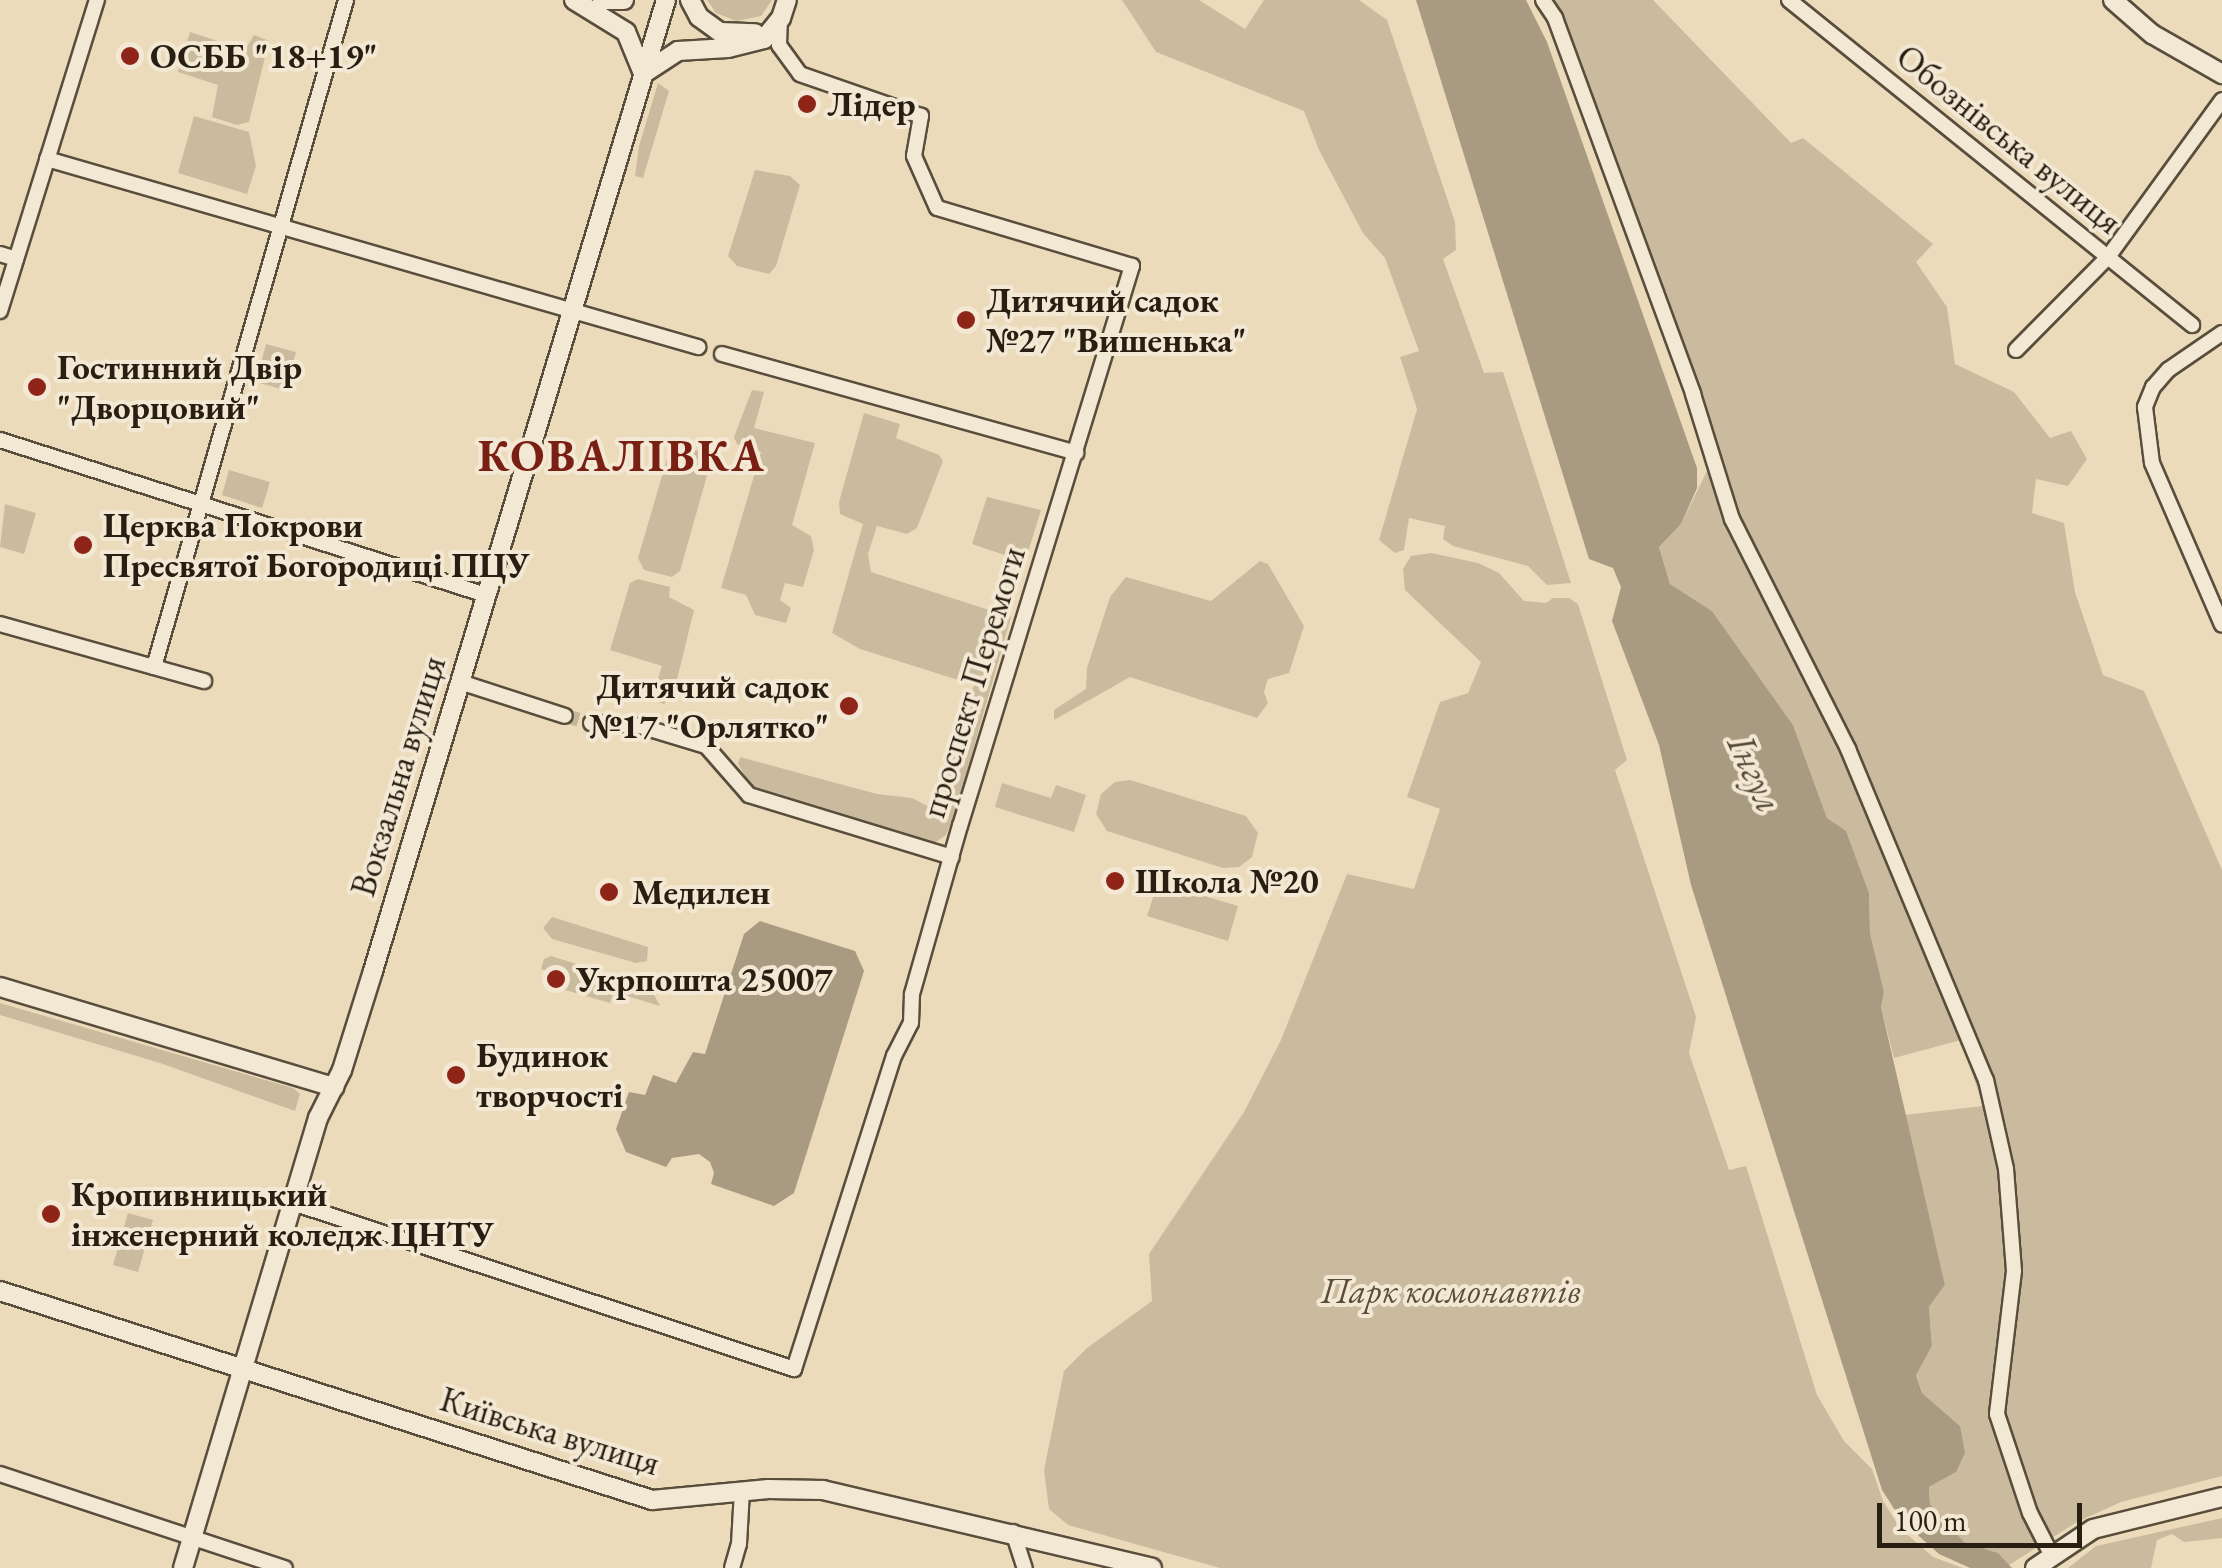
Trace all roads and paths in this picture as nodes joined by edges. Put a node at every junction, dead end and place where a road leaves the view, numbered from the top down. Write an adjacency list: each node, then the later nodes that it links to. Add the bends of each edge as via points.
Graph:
1 (97, 0): 15 (street)
2 (346, 0): 16 (street)
3 (574, 0): 13 (main road, via 626,32)
4 (602, 0): 5 (main road)
5 (624, 0)
6 (666, 0): 13 (main road, Вокзальна вулиця)
7 (690, 0): 11 (main road, via 708,26 732,35 759,32)
8 (1543, 0): 49 (street, via 1693,394 1732,519 1848,748 1986,1080 2006,1169 2014,1271 1997,1414)
9 (1788, 0): 18 (street, Обознівська вулиця)
10 (2112, 0): 12 (main road, via 2152,34)
11 (784, 9): 13 (main road, via 764,39 678,51); 28 (street, проспект Перемоги, via 779,45 800,74 921,116 914,156 936,208 1132,266)
12 (2222, 74)
13 (643, 75): 21 (main road, Вокзальна вулиця)
14 (2222, 100): 18 (street)
15 (48, 159): 16 (street); 19 (street)
16 (280, 228): 21 (street); 29 (street)
17 (0, 254): 19 (street)
18 (2108, 257): 22 (street, Обознівська вулиця); 25 (street)
19 (16, 259): 20 (street)
20 (0, 311)
21 (572, 312): 24 (street); 30 (main road, Вокзальна вулиця)
22 (2192, 325)
23 (2222, 332): 32 (street, via 2168,370 2145,407 2152,463)
24 (698, 348)
25 (2016, 350)
26 (722, 354): 28 (street)
27 (0, 440): 29 (street)
28 (1076, 452): 38 (street, проспект Перемоги)
29 (200, 505): 30 (street); 33 (street)
30 (486, 596): 35 (main road, Вокзальна вулиця)
31 (0, 624): 33 (street)
32 (2222, 625)
33 (154, 667): 34 (street)
34 (204, 681)
35 (460, 682): 36 (street); 40 (main road, Вокзальна вулиця)
36 (564, 716)
37 (590, 723): 38 (street, via 640,726 706,746 749,795)
38 (952, 857): 41 (street, проспект Перемоги, via 908,1008 912,1023 894,1056 794,1369)
39 (0, 986): 40 (main road)
40 (334, 1087): 41 (main road, Вокзальна вулиця)
41 (293, 1203): 43 (main road, Вокзальна вулиця)
42 (0, 1291): 43 (main road, Київська вулиця)
43 (245, 1370): 45 (main road, Київська вулиця, via 652,1500); 48 (main road, Вокзальна вулиця)
44 (0, 1474): 48 (street)
45 (742, 1491): 47 (main road, Київська вулиця, via 823,1490); 52 (street)
46 (2222, 1497): 49 (main road, via 2094,1529)
47 (1014, 1532): 53 (street); 54 (main road, Київська вулиця)
48 (192, 1536): 50 (main road, Вокзальна вулиця); 51 (street)
49 (2041, 1564)
50 (183, 1568)
51 (285, 1568)
52 (732, 1568)
53 (1025, 1568)
54 (1152, 1568)

